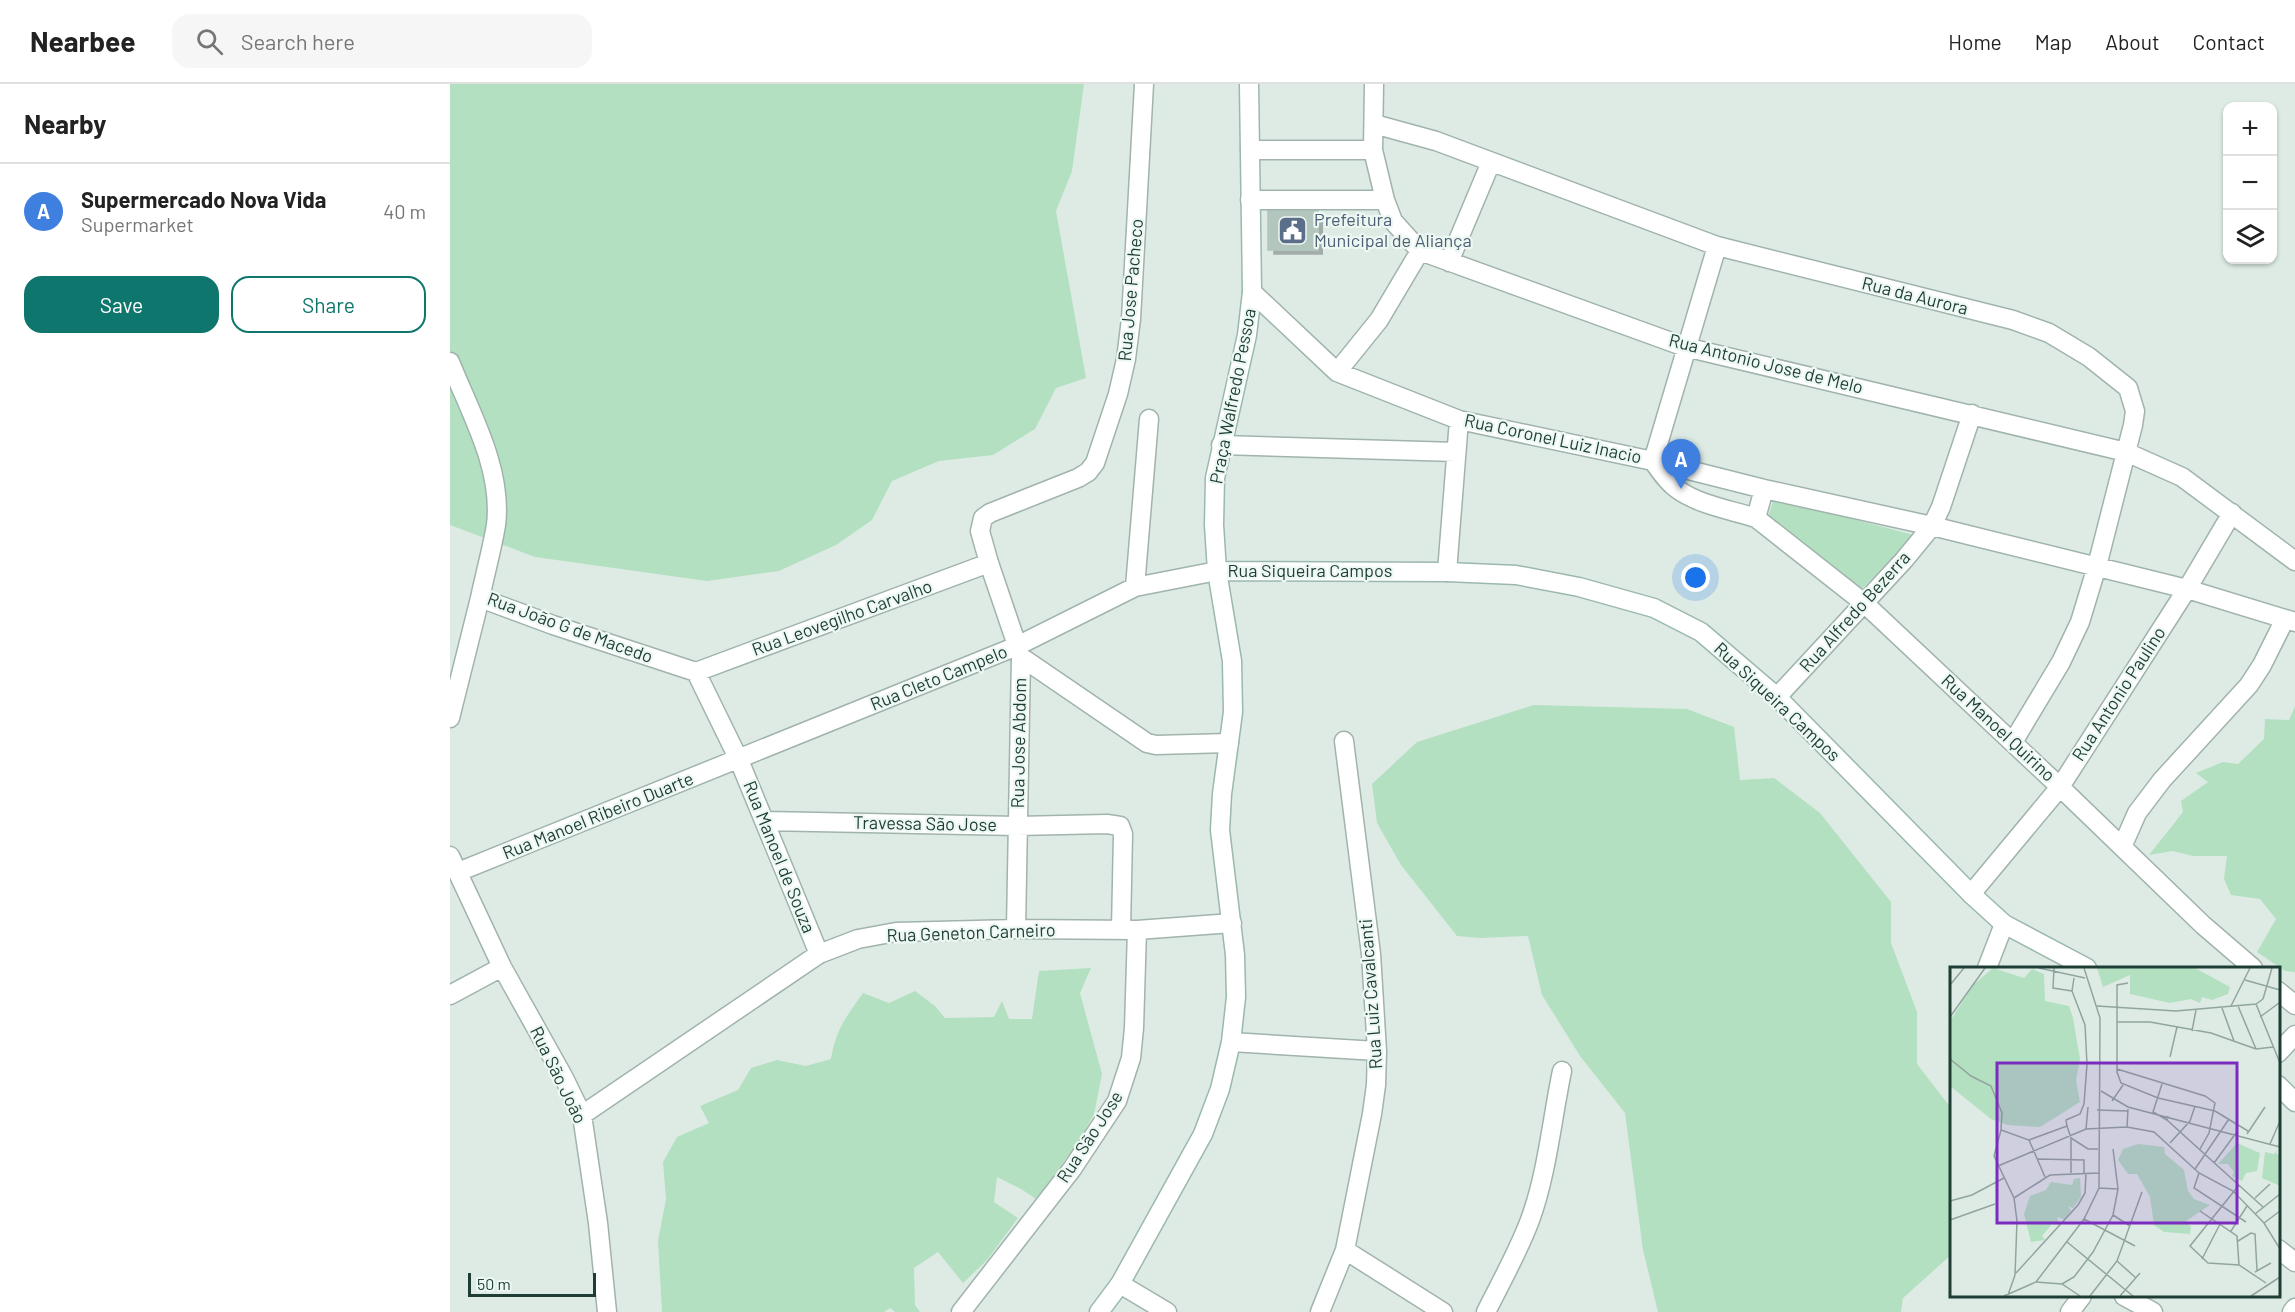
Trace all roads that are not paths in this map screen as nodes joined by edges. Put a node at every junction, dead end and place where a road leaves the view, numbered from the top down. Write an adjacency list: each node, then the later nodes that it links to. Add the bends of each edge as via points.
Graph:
1 (1144, 84): 29 (street, Rua Jose Pacheco, via 1131,319 1118,393 1095,463 1088,472 983,518 980,531)
2 (1250, 84): 5 (street, Praça Walfredo Pessoa)
3 (1374, 84): 4 (street, Rua Antonio Jose de Melo)
4 (1374, 124): 6 (street, Rua Antonio Jose de Melo); 7 (street, Rua da Aurora, via 1437,141)
5 (1250, 150): 6 (street); 8 (street, Praça Walfredo Pessoa)
6 (1373, 150): 9 (street, Rua Antonio Jose de Melo)
7 (1491, 162): 10 (street, Rua da Aurora); 12 (street)
8 (1250, 200): 9 (street); 13 (street, Praça Walfredo Pessoa)
9 (1385, 200): 11 (street, Rua Antonio Jose de Melo, via 1392,221)
10 (1717, 246): 14 (street); 22 (street, Rua da Aurora, via 2013,320 2049,333 2128,388 2135,411)
11 (1420, 251): 12 (street, Rua Antonio Jose de Melo); 16 (street, via 1379,320)
12 (1449, 262): 14 (street, Rua Antonio Jose de Melo)
13 (1252, 292): 16 (street, Rua Coronel Luiz Inacio); 20 (street, Praça Walfredo Pessoa, via 1247,335)
14 (1686, 347): 17 (street, Rua Antonio Jose de Melo); 23 (street)
15 (450, 362): 35 (street, Rua João G de Macedo, via 490,463 496,491 496,524)
16 (1337, 372): 19 (street, Rua Coronel Luiz Inacio)
17 (1972, 414): 22 (street, Rua Antonio Jose de Melo); 27 (street, Rua Alfredo Bezerra)
18 (1149, 419): 33 (street)
19 (1459, 420): 21 (street); 23 (street, Rua Coronel Luiz Inacio)
20 (1221, 445): 21 (street); 31 (street, Praça Walfredo Pessoa, via 1215,478)
21 (1456, 452): 32 (street)
22 (2126, 452): 25 (street, via 2182,477); 30 (street, Rua da Aurora)
23 (1653, 461): 24 (street, Rua Coronel Luiz Inacio); 26 (street, via 1671,484 1692,498)
24 (1764, 489): 26 (street); 27 (street, Rua Coronel Luiz Inacio)
25 (2232, 513): 28 (street); 34 (street, Rua Antonio Paulino)
26 (1756, 518): 36 (street, Rua Manoel Quirino)
27 (1932, 526): 30 (street, Rua Coronel Luiz Inacio); 36 (street, Rua Alfredo Bezerra)
28 (2295, 561)
29 (989, 563): 38 (street, Rua Jose Abdom); 39 (street, Rua Leovegilho Carvalho)
30 (2097, 566): 34 (street, Rua Coronel Luiz Inacio); 43 (street, Rua da Aurora, via 2076,632)
31 (1217, 571): 32 (street, Rua Siqueira Campos); 33 (street, Rua Siqueira Campos); 44 (street, Praça Walfredo Pessoa, via 1232,661)
32 (1447, 572): 40 (street, Rua Siqueira Campos, via 1516,575 1654,608 1701,632)
33 (1135, 587): 38 (street, Rua Cleto Campelo)
34 (2187, 589): 37 (street, Rua Coronel Luiz Inacio); 46 (street, Rua Antonio Paulino)
35 (480, 598): 39 (street, Rua João G de Macedo); 41 (street)
36 (1864, 603): 40 (street, Rua Alfredo Bezerra); 43 (street, Rua Manoel Quirino)
37 (2290, 620): 50 (street, via 2249,685 2137,813)
38 (1019, 651): 44 (street, via 1148,743); 45 (street, Rua Cleto Campelo); 48 (street, Rua Jose Abdom)
39 (696, 672): 45 (street)
40 (1777, 697): 52 (street, Rua Siqueira Campos)
41 (450, 718)
42 (1344, 741): 67 (street, Rua Luiz Cavalcanti, via 1371,954)
43 (2013, 742): 46 (street, Rua Manoel Quirino)
44 (1229, 743): 53 (street, Praça Walfredo Pessoa, via 1220,830)
45 (739, 760): 47 (street, Rua Manoel de Souza); 51 (street, Rua Manoel Ribeiro Duarte)
46 (2060, 787): 50 (street, Rua Manoel Quirino); 52 (street, Rua Antonio Paulino)
47 (765, 821): 48 (street, Travessa São Jose); 57 (street, Rua Manoel de Souza)
48 (1017, 825): 49 (street, Travessa São Jose); 55 (street, Rua Jose Abdom)
49 (1120, 826): 56 (street, Rua São Jose)
50 (2122, 847): 61 (street, Rua Manoel Quirino)
51 (454, 864): 58 (street, Rua São João)
52 (1971, 894): 54 (street, Rua Siqueira Campos)
53 (1232, 923): 56 (street, Rua Geneton Carneiro); 66 (street, Praça Walfredo Pessoa, via 1236,997)
54 (2004, 924): 59 (street); 60 (street, Rua Siqueira Campos)
55 (1016, 929): 56 (street, Rua Geneton Carneiro); 57 (street, Rua Geneton Carneiro, via 896,932 858,939)
56 (1129, 930): 81 (street, Rua São Jose, via 1132,1048 1117,1101 1072,1169)
57 (819, 954): 72 (street, Rua Geneton Carneiro)
58 (502, 967): 63 (street); 72 (street, Rua São João)
59 (1988, 967)
60 (2083, 967)
61 (2251, 967)
62 (2280, 993): 64 (street)
63 (450, 995)
64 (2295, 1005)
65 (2295, 1035): 68 (street)
66 (1231, 1042): 67 (street); 76 (street, Praça Walfredo Pessoa, via 1220,1089 1203,1134)
67 (1377, 1051): 73 (street, Rua Luiz Cavalcanti, via 1372,1114)
68 (2280, 1051)
69 (1562, 1071): 86 (street, via 1530,1218)
70 (2280, 1087): 71 (street)
71 (2295, 1102)
72 (582, 1116): 80 (street, Rua São João)
73 (1345, 1250): 84 (street, Rua Luiz Cavalcanti); 85 (street)
74 (2280, 1251): 75 (street)
75 (2295, 1262)
76 (1120, 1284): 82 (street, Praça Walfredo Pessoa); 83 (street)
77 (2081, 1297): 87 (street)
78 (2126, 1297): 88 (street)
79 (2295, 1308): 89 (street)
80 (607, 1312)
81 (961, 1312)
82 (1099, 1312)
83 (1167, 1312)
84 (1320, 1312)
85 (1443, 1312)
86 (1486, 1312)
87 (2070, 1312)
88 (2153, 1312)
89 (2292, 1312)

